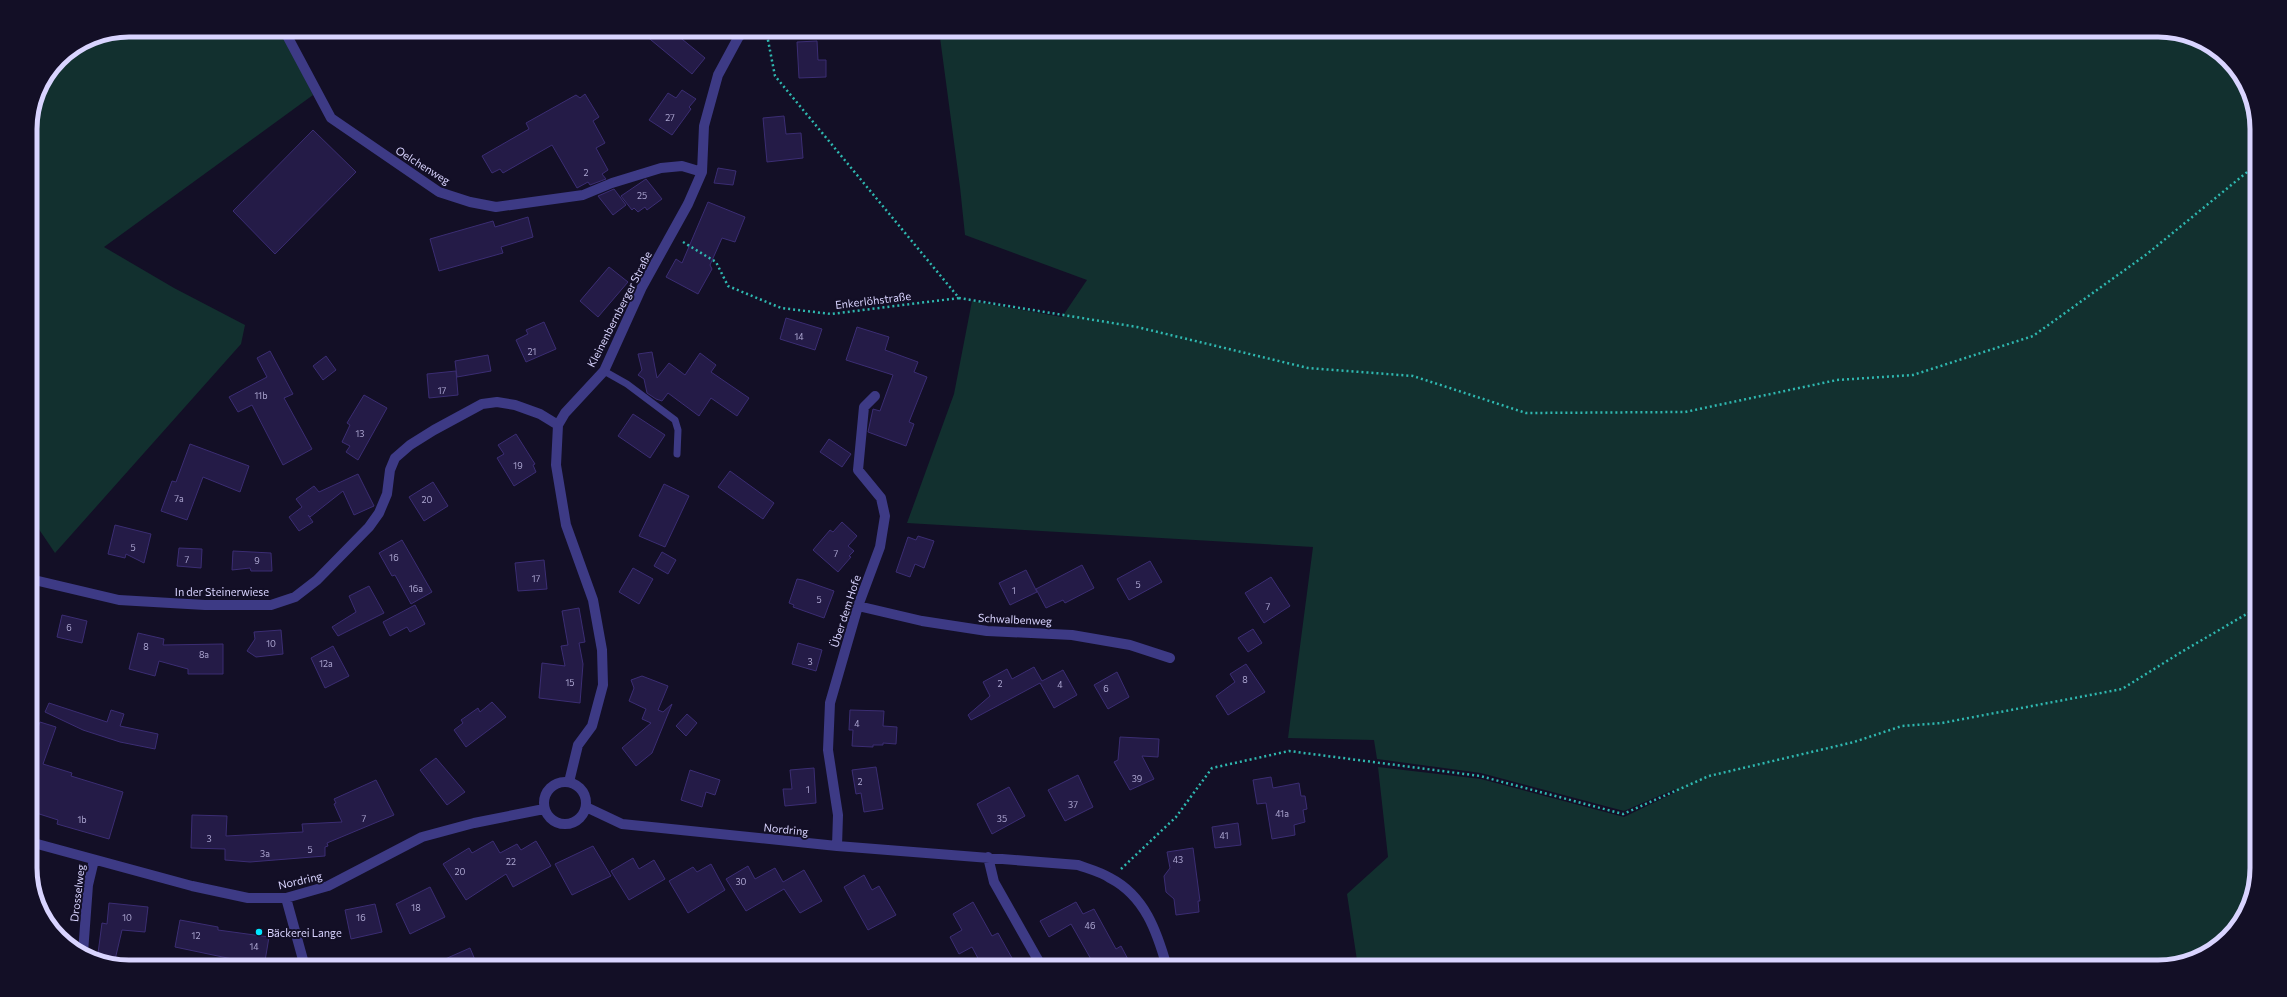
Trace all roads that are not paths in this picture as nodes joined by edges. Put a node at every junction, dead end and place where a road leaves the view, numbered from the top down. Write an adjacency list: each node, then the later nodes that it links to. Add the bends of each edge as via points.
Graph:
1 (288, 37): 3 (street, Oelchenweg, via 331,118 439,192 496,207 583,195 661,168 682,166)
2 (739, 37): 3 (street, Kleinenbernberger Straße, via 718,75 704,126)
3 (702, 172): 4 (street, Kleinenbernberger Straße, via 642,287)
4 (604, 371): 6 (street, Kleinenbernberger Straße, via 565,413); 7 (lane, via 675,420 678,430)
5 (875, 396): 9 (street, Über dem Hofe, via 864,407 858,470 881,498 885,516 880,548)
6 (558, 425): 8 (street, In der Steinerwiese, via 540,414 497,402 482,404 428,433 395,458 390,470 387,494 379,513 369,527 317,580 295,597 271,604 204,605 119,600); 11 (street, via 556,465 566,525 593,600 602,650 603,685 598,710 592,726 578,746)
7 (677, 454)
8 (37, 581)
9 (858, 606): 10 (street, Schwalbenweg, via 922,621 987,631 1072,635 1130,645); 15 (street, Über dem Hofe, via 830,702 828,750 838,815)
10 (1170, 658)
11 (569, 782): 12 (street, via 577,785 582,791); 13 (street, via 558,783 549,789 544,798)
12 (586, 807): 13 (street, via 579,819 566,825 552,821); 15 (street, Nordring, via 622,824)
13 (544, 809): 18 (street, Nordring, via 474,823 422,837 328,886)
14 (37, 844): 17 (street, Nordring)
15 (837, 846): 16 (street, Nordring)
16 (988, 858): 21 (street, via 994,882); 22 (street, Nordring, via 1078,865 1111,878 1137,899 1156,930)
17 (94, 860): 18 (street, Nordring, via 248,898); 19 (street, Drosselweg, via 88,885)
18 (286, 898): 20 (street)
19 (83, 948)
20 (303, 960)
21 (1038, 960)
22 (1165, 960)

